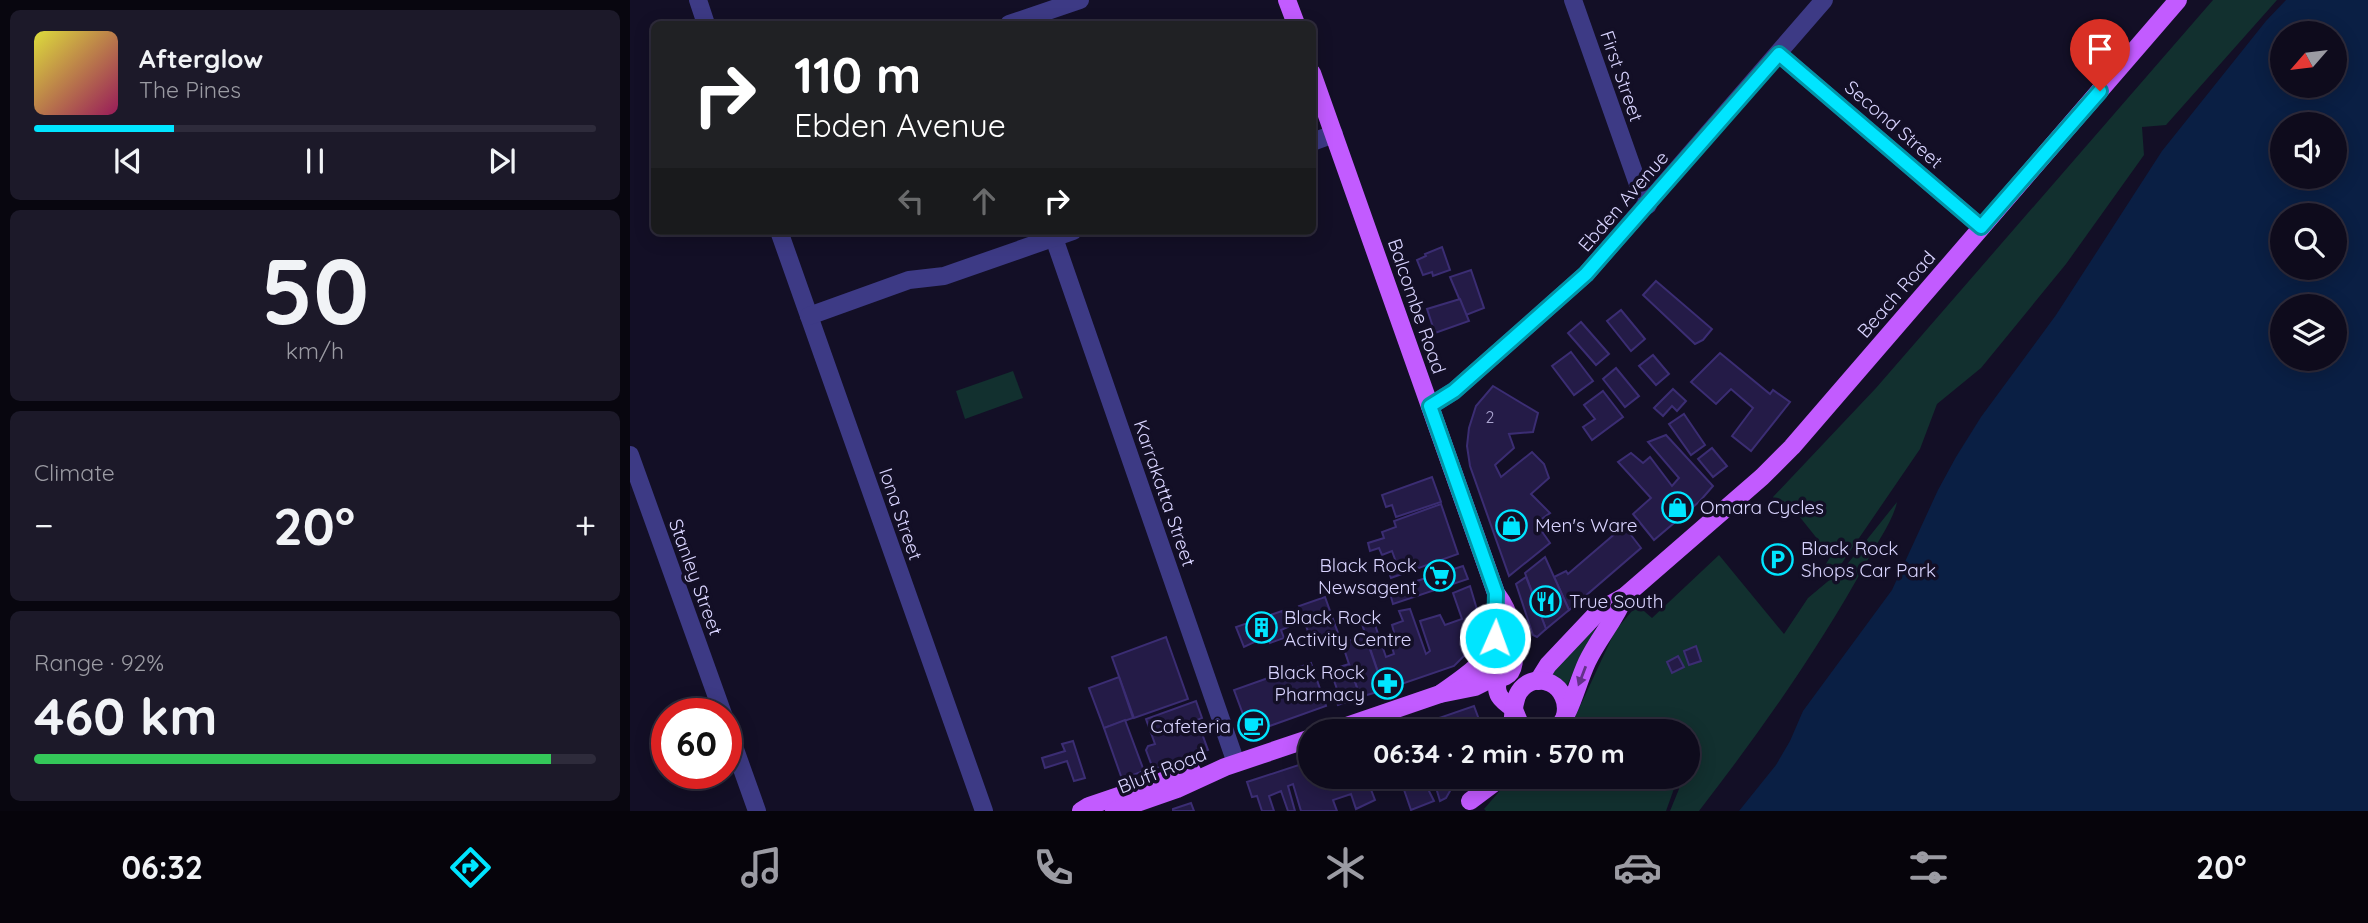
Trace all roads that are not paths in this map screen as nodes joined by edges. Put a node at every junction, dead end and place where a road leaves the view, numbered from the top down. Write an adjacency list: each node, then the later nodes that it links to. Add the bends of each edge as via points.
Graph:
1 (698, 0): 7 (street)
2 (1080, 0): 8 (street)
3 (1287, 0): 9 (main road)
4 (1573, 0): 14 (street, First Street)
5 (1824, 0): 10 (street, Ebden Avenue)
6 (2178, 0): 15 (main road, Beach Road)
7 (705, 21)
8 (1018, 21)
9 (1295, 21)
10 (1779, 54): 14 (street, Ebden Avenue); 15 (street, Second Street)
11 (1316, 83): 12 (main road, Balcombe Road)
12 (1334, 134): 13 (street); 20 (main road, Balcombe Road)
13 (1316, 141)
14 (1648, 205): 20 (street, Ebden Avenue, via 1586,274 1464,382)
15 (1981, 227): 23 (main road, Beach Road, via 1777,462)
16 (780, 235): 19 (street, Iona Street)
17 (1062, 235): 18 (street)
18 (1054, 238): 19 (street, via 944,276 909,280); 37 (street, Karrakatta Street)
19 (809, 316): 43 (street, Iona Street)
20 (1430, 406): 22 (main road, Balcombe Road)
21 (630, 455): 29 (street, Stanley Street)
22 (1496, 593): 24 (main road, Balcombe Road, via 1496,633); 25 (main road, Balcombe Road, via 1507,611)
23 (1625, 596): 27 (main road, Beach Road, via 1600,610); 34 (main road, Beach Road, one-way to 34)
24 (1488, 653): 25 (main road, via 1501,646); 26 (main road, via 1487,669); 28 (main road, via 1468,675)
25 (1513, 654): 26 (main road, via 1512,670); 27 (main road, via 1532,664)
26 (1498, 677): 28 (main road); 30 (main road, via 1499,696)
27 (1538, 681): 30 (main road, Beach Road, via 1521,689); 35 (main road, Beach Road, via 1561,690 1567,705)
28 (1440, 694): 31 (main road)
29 (717, 698)
30 (1515, 710): 32 (main road, Beach Road); 33 (main road)
31 (1367, 719)
32 (1513, 719)
33 (1518, 719)
34 (1561, 719)
35 (1561, 719)
36 (1298, 742): 37 (main road, Bluff Road)
37 (1231, 765): 44 (main road, Bluff Road, via 1192,771); 45 (main road, Bluff Road)
38 (742, 769): 42 (street)
39 (1476, 789): 41 (main road)
40 (1488, 789): 41 (main road)
41 (1467, 806)
42 (757, 811)
43 (984, 811)
44 (1081, 811)
45 (1114, 811)

